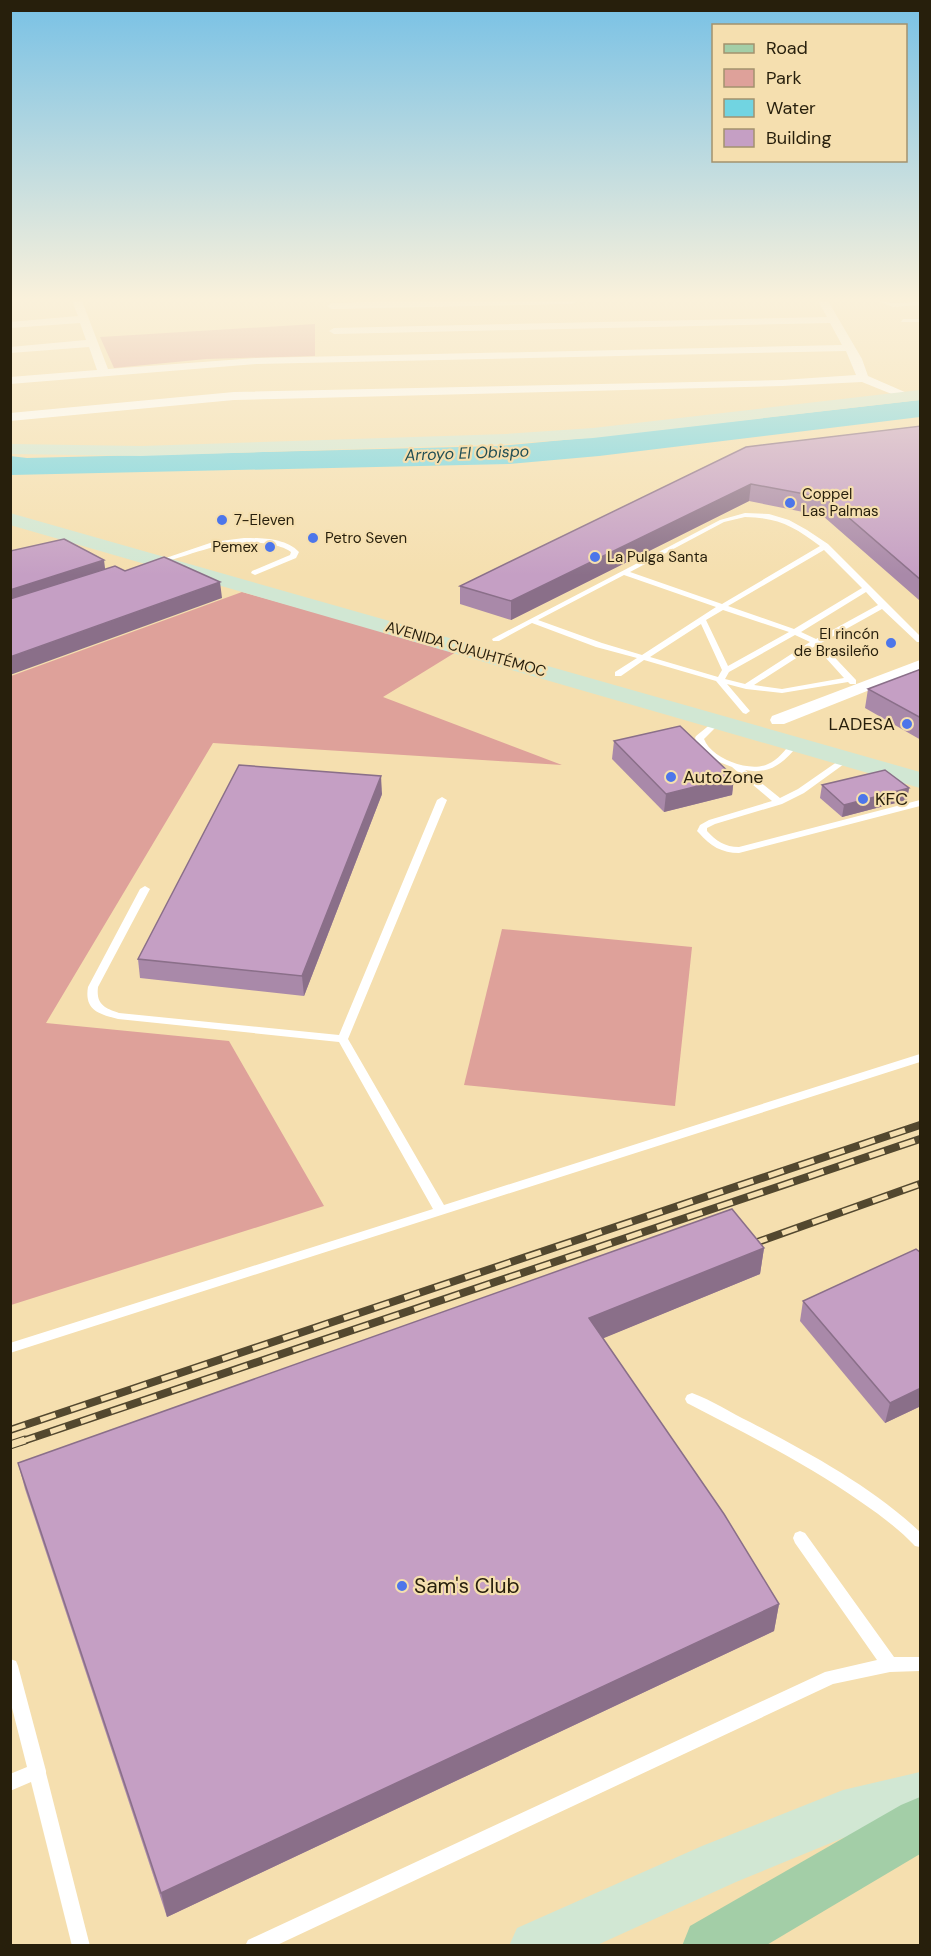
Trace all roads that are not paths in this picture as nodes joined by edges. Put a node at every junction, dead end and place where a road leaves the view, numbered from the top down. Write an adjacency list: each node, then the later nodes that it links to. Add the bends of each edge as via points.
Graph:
1 (236, 392): 3 (street, via 222,397)
2 (914, 396): 4 (main road, via 650,427 506,439 141,451)
3 (10, 417)
4 (14, 448)
5 (10, 505): 8 (main road, AVENIDA CUAUHTÉMOC)
6 (10, 519): 9 (main road, AVENIDA CUAUHTÉMOC)
7 (825, 546): 11 (lane, via 804,530 777,518 744,514 722,521); 12 (lane); 14 (lane)
8 (186, 554): 9 (lane); 10 (main road, AVENIDA CUAUHTÉMOC); 10 (lane, via 245,537 276,543 295,552)
9 (152, 564): 29 (main road, AVENIDA CUAUHTÉMOC)
10 (255, 573): 18 (main road, AVENIDA CUAUHTÉMOC)
11 (626, 573): 14 (lane); 16 (lane)
12 (867, 588): 13 (lane); 17 (lane)
13 (883, 605): 19 (lane); 20 (lane)
14 (722, 607): 15 (lane); 17 (lane)
15 (702, 619): 21 (lane); 23 (lane)
16 (534, 621): 18 (lane); 21 (lane)
17 (795, 632): 20 (lane); 23 (lane)
18 (496, 639): 24 (main road, AVENIDA CUAUHTÉMOC)
19 (921, 640)
20 (816, 642): 26 (lane); 27 (lane)
21 (642, 659): 24 (lane); 25 (lane)
22 (921, 665): 26 (street)
23 (726, 670): 25 (lane)
24 (618, 674): 28 (main road, AVENIDA CUAUHTÉMOC)
25 (720, 681): 27 (lane); 28 (lane)
26 (855, 684): 27 (lane, via 782,691); 30 (street)
27 (746, 687)
28 (746, 711): 30 (main road, AVENIDA CUAUHTÉMOC)
29 (685, 713): 30 (main road, via 753,722); 31 (main road, AVENIDA CUAUHTÉMOC)
30 (778, 720): 33 (main road, via 787,731); 34 (main road, AVENIDA CUAUHTÉMOC)
31 (717, 722): 32 (main road, AVENIDA CUAUHTÉMOC); 35 (lane, via 699,738 700,744)
32 (795, 744): 33 (main road, AVENIDA CUAUHTÉMOC); 35 (lane, via 779,762 765,768)
33 (847, 759): 36 (main road, AVENIDA CUAUHTÉMOC); 38 (lane)
34 (921, 762)
35 (733, 766): 38 (lane)
36 (921, 780)
37 (442, 800): 41 (lane)
38 (779, 802): 39 (lane, via 712,822 702,831 718,847 740,850)
39 (921, 803)
40 (145, 889): 41 (lane, via 93,987 90,996 94,1005 118,1016)
41 (343, 1039): 43 (lane)
42 (921, 1058): 43 (lane)
43 (441, 1211): 44 (lane)
44 (10, 1348)
45 (692, 1399): 47 (lane, via 806,1459 862,1495)
46 (800, 1538): 49 (lane)
47 (921, 1541)
48 (921, 1664): 49 (lane)
49 (890, 1665): 56 (lane, via 831,1677)
50 (10, 1666): 51 (lane)
51 (38, 1771): 52 (lane); 55 (lane)
52 (10, 1783)
53 (921, 1796): 57 (main road, via 843,1815 720,1864)
54 (921, 1824): 58 (main road)
55 (81, 1946)
56 (254, 1946)
57 (535, 1946)
58 (710, 1946)

